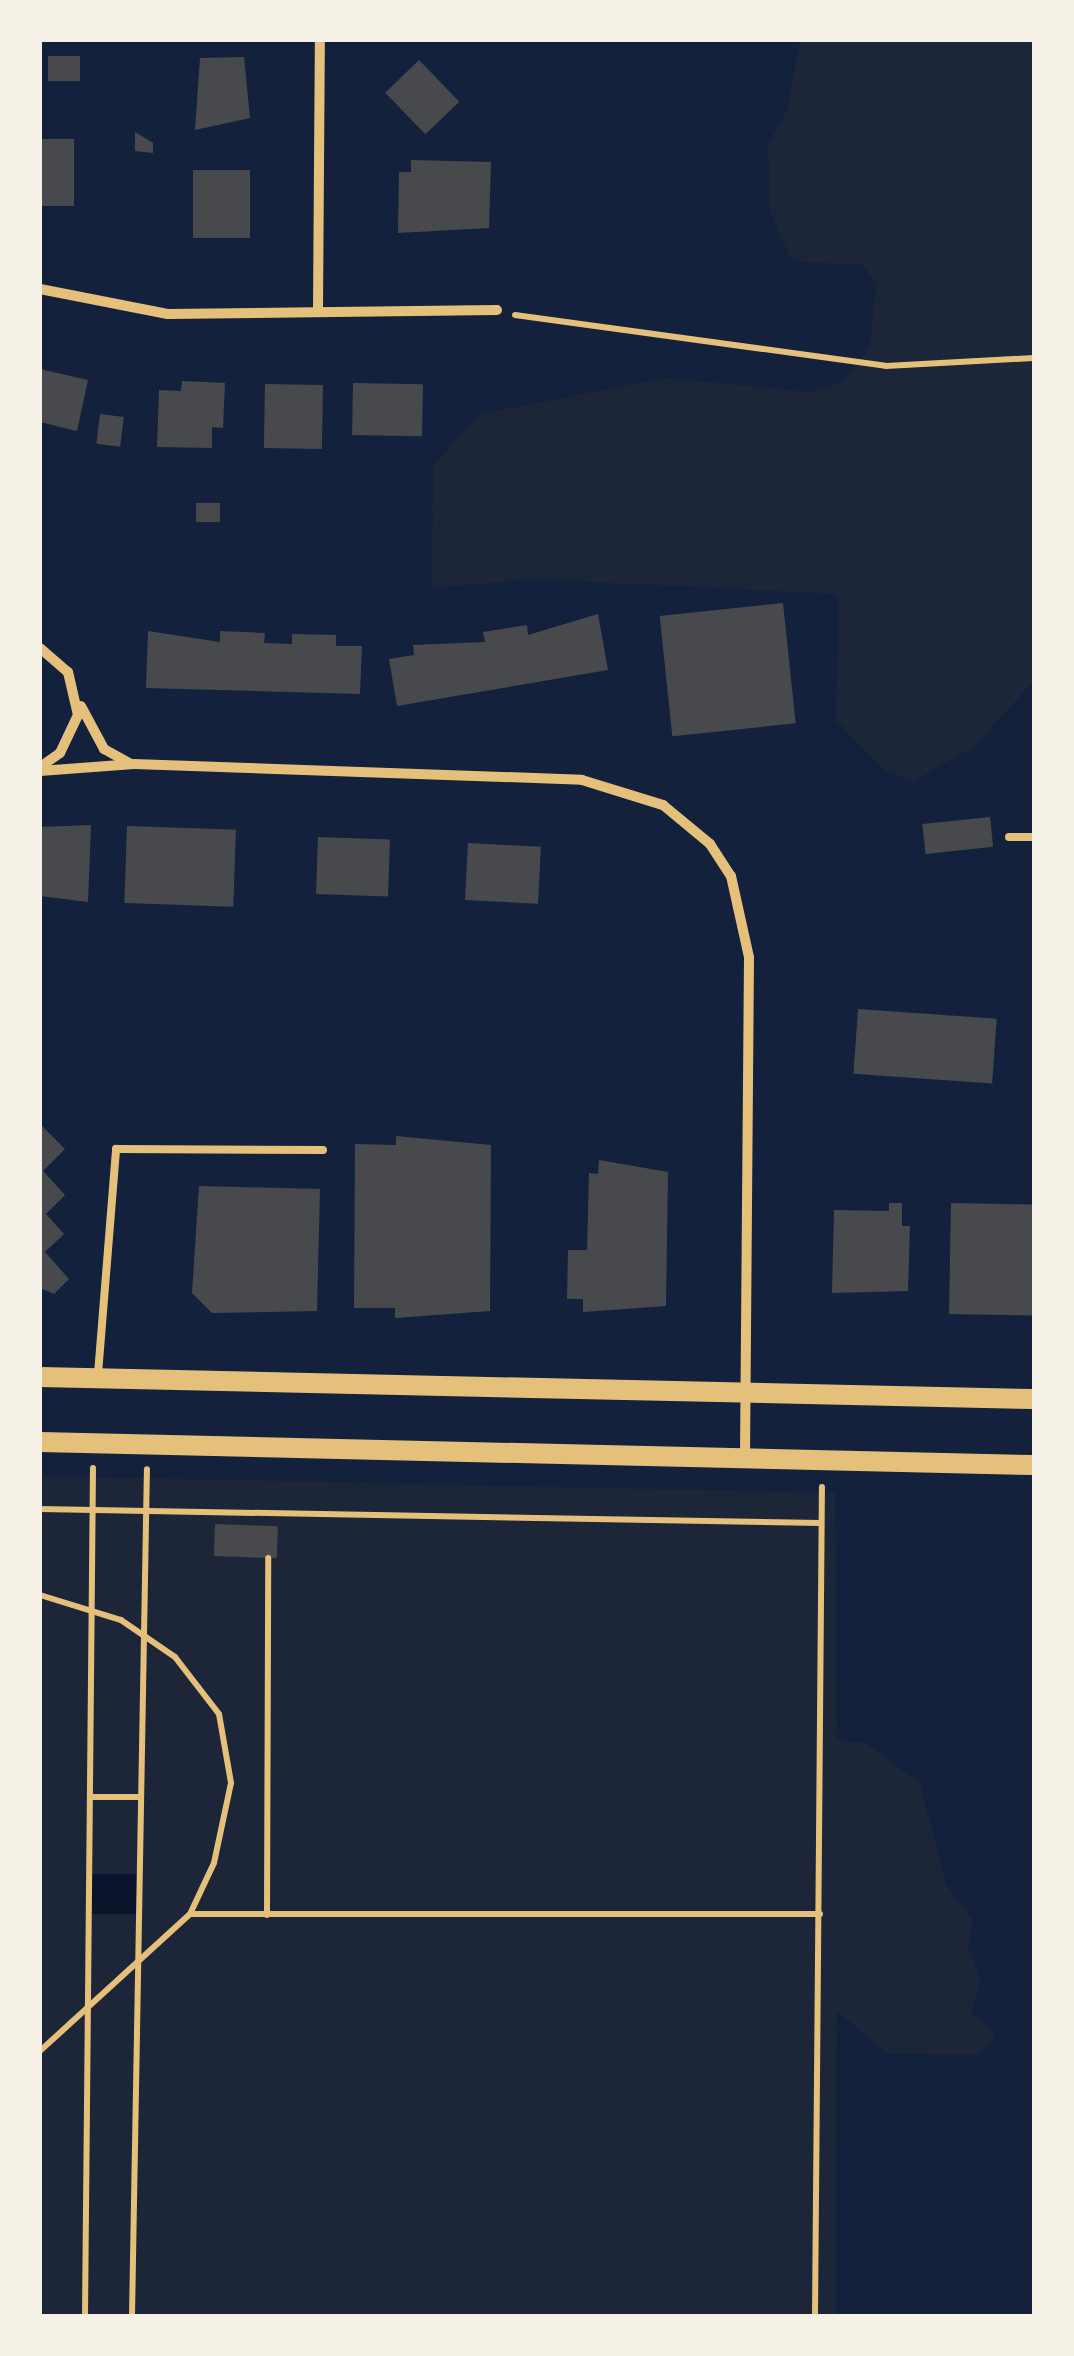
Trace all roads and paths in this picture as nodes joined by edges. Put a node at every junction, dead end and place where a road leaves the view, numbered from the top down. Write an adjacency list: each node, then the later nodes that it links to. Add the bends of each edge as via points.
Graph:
1 (320, 40): 3 (street)
2 (40, 289): 3 (street, via 168,314)
3 (318, 309): 4 (street)
4 (497, 310): 5 (path, via 886,366)
5 (1034, 358)
6 (40, 648): 7 (street)
7 (76, 693): 8 (street, via 104,750); 9 (street, via 72,736)
8 (134, 764): 9 (street); 15 (street, via 612,784 663,805 710,844 732,876 749,957)
9 (40, 769)
10 (1008, 837): 11 (lane)
11 (1034, 837)
12 (322, 1150): 14 (lane, via 116,1149)
13 (40, 1378): 14 (main road)
14 (98, 1379): 15 (main road)
15 (747, 1392): 16 (main road); 19 (street)
16 (1034, 1398)
17 (40, 1442): 18 (main road)
18 (93, 1443): 19 (main road); 24 (path)
19 (745, 1458): 20 (main road)
20 (822, 1460): 21 (main road); 26 (path)
21 (1034, 1465)
22 (147, 1469): 25 (path)
23 (40, 1509): 24 (path)
24 (93, 1510): 25 (path); 29 (path)
25 (144, 1510): 26 (path); 30 (path)
26 (821, 1524): 34 (path)
27 (268, 1558): 35 (path)
28 (40, 1595): 29 (path)
29 (93, 1608): 30 (path); 31 (path)
30 (144, 1633): 32 (path); 33 (path, via 199,1684 230,1750 226,1820)
31 (91, 1797): 32 (path); 37 (path)
32 (140, 1798): 36 (path)
33 (190, 1914): 35 (path); 36 (path)
34 (820, 1914): 35 (path); 41 (path)
35 (268, 1915)
36 (134, 1971): 37 (path); 40 (path)
37 (86, 2016): 38 (path); 39 (path)
38 (40, 2051)
39 (85, 2316)
40 (132, 2316)
41 (815, 2316)

